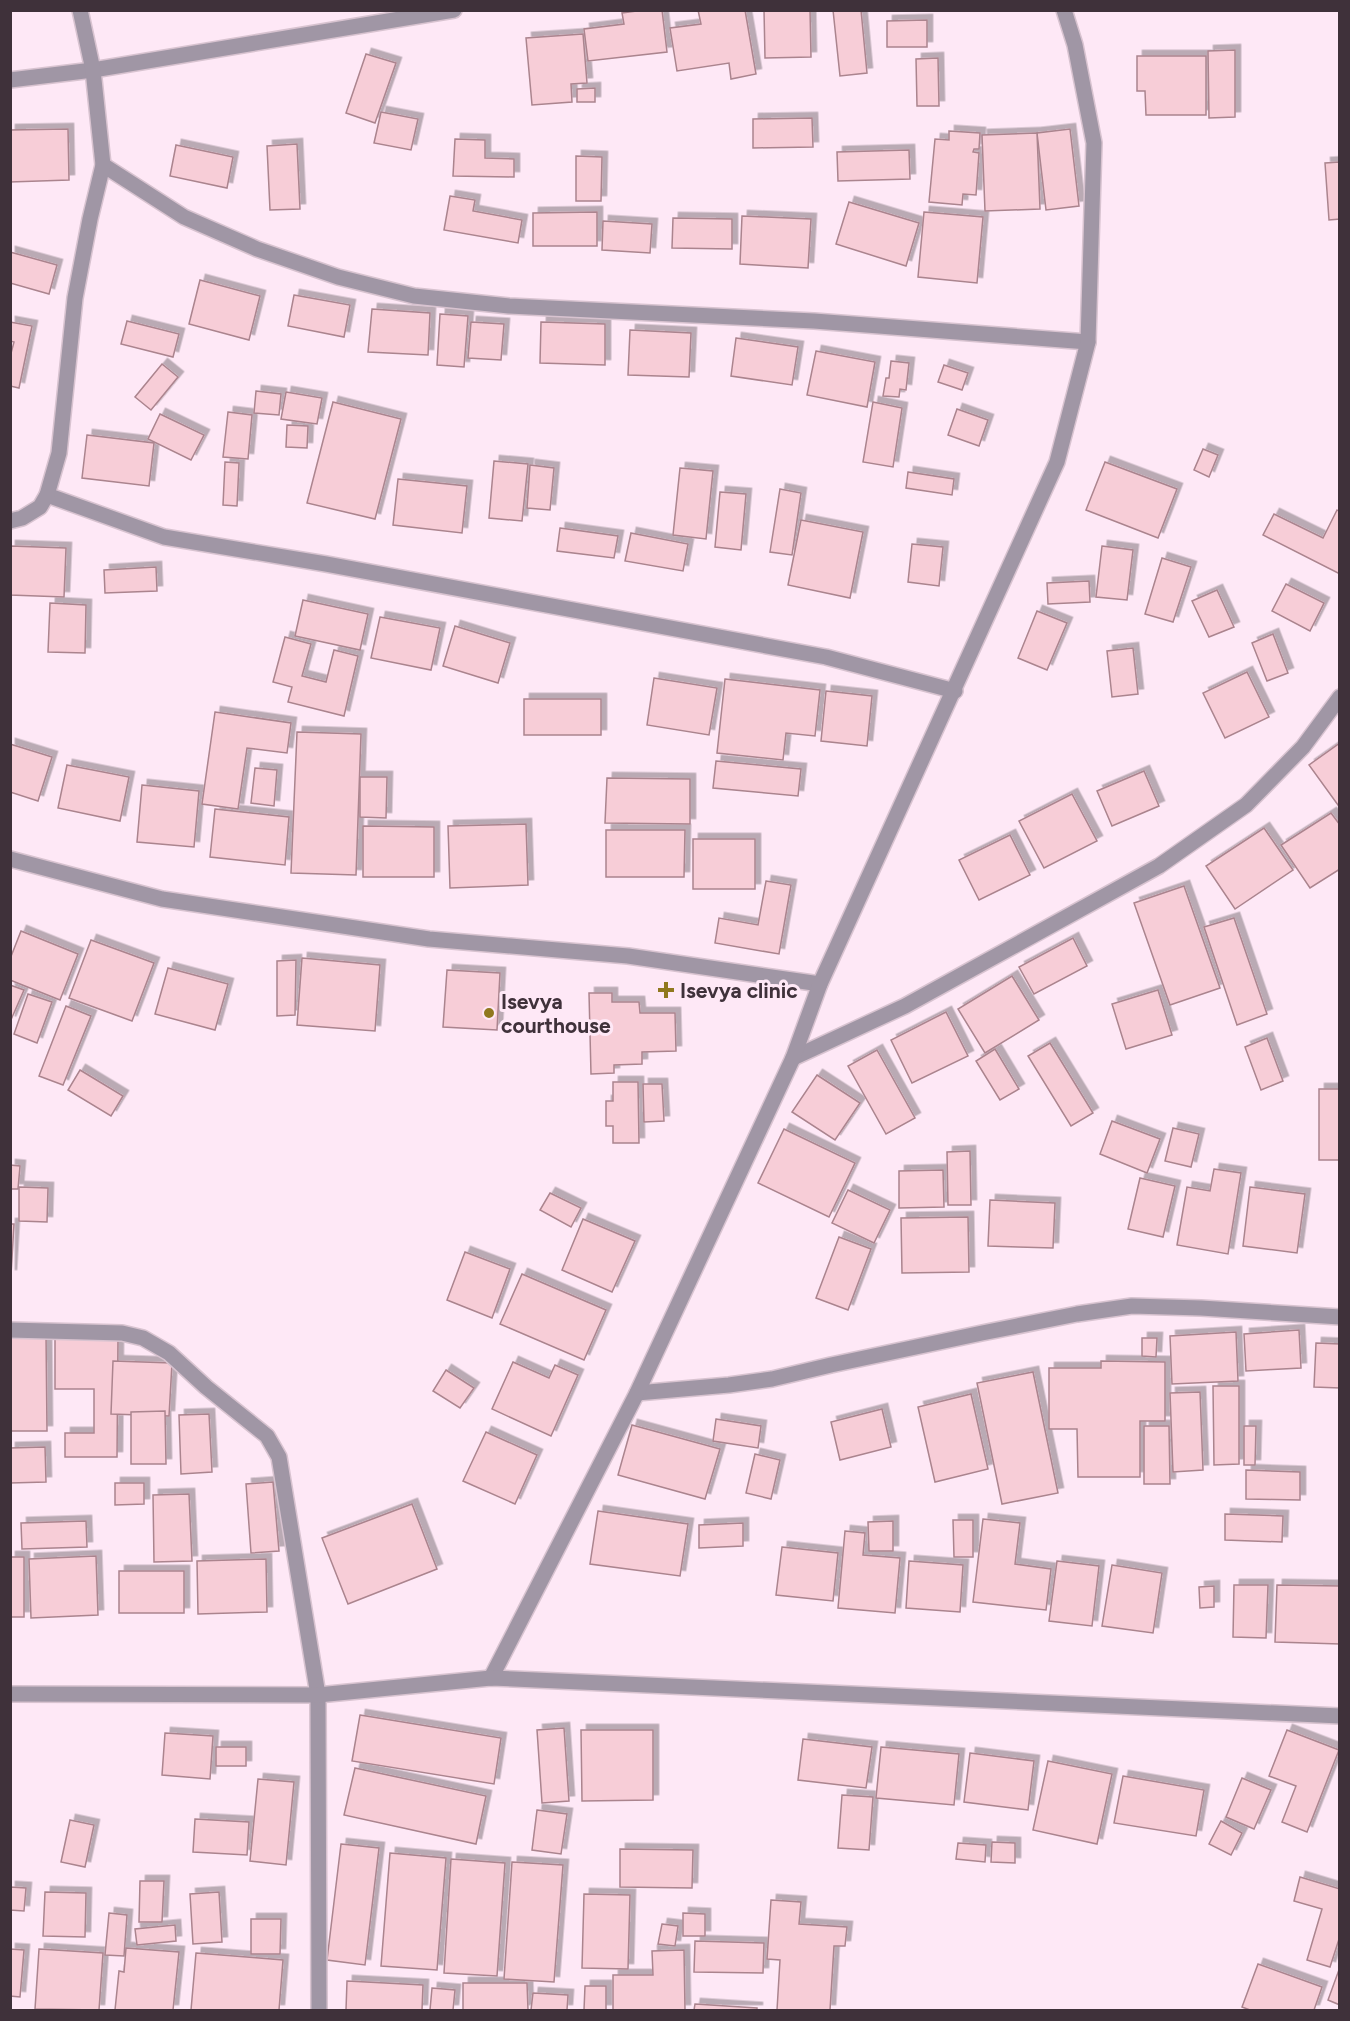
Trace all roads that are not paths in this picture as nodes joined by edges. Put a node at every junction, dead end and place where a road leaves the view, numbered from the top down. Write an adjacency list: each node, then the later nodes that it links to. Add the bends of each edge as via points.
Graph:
1 (80, 10): 4 (street)
2 (454, 10): 4 (street)
3 (1064, 10): 7 (street, via 1075,45 1094,143)
4 (93, 70): 5 (street); 6 (street)
5 (10, 80)
6 (103, 165): 7 (street, via 184,217 257,249 338,277 414,296 509,306 953,330); 8 (street, via 75,298 59,453)
7 (1088, 342): 10 (street, via 1057,462)
8 (47, 495): 9 (street, via 40,507 22,519); 10 (street, via 164,537 825,657)
9 (10, 521)
10 (955, 691): 13 (street)
11 (1340, 697): 14 (street, via 1303,747 1246,805 1159,866 905,1006)
12 (10, 859): 13 (street, via 162,899 429,939 628,956)
13 (820, 984): 14 (street)
14 (793, 1058): 17 (street)
15 (1340, 1317): 17 (street, via 1132,1306 982,1333 772,1379)
16 (10, 1330): 20 (street, via 122,1333 143,1338 169,1353 267,1436 279,1457)
17 (637, 1393): 18 (street)
18 (491, 1678): 20 (street); 21 (street)
19 (10, 1694): 20 (street)
20 (318, 1695): 22 (street)
21 (1340, 1716)
22 (319, 2010)

